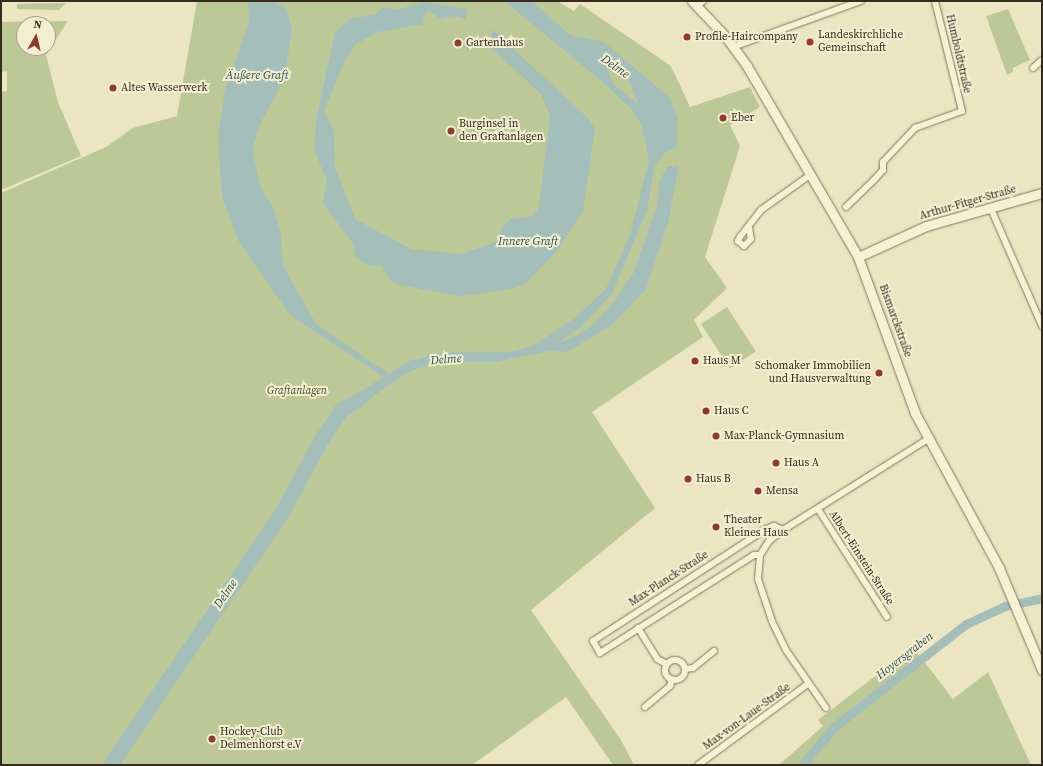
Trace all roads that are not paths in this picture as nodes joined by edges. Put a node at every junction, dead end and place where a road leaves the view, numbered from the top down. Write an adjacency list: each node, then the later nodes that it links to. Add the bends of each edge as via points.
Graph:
1 (861, 1): 4 (street)
2 (935, 1): 9 (street, Humboldtstraße, via 962,111 915,128 883,162 883,170)
3 (698, 3): 4 (main road, Bismarckstraße)
4 (733, 48): 7 (main road, Bismarckstraße)
5 (1042, 60): 6 (street)
6 (1033, 68)
7 (810, 175): 11 (street, via 760,210); 12 (main road, Bismarckstraße)
8 (1042, 193): 10 (main road, Arthur-Fitger-Straße)
9 (846, 207)
10 (991, 209): 12 (main road, Arthur-Fitger-Straße, via 926,226); 13 (street)
11 (749, 228)
12 (858, 257): 14 (main road, Bismarckstraße)
13 (1042, 326)
14 (928, 439): 15 (street); 23 (main road, Bismarckstraße, via 1015,603)
15 (818, 509): 16 (street); 18 (street, Albert-Einstein-Straße)
16 (783, 530): 17 (street, via 769,541); 19 (street, Max-Planck-Straße, via 774,526 766,529 593,641 600,652)
17 (760, 555): 19 (street, Max-Planck-Straße, via 754,555); 25 (street, via 761,594 786,650)
18 (887, 618)
19 (638, 628): 21 (street, via 657,658)
20 (714, 651): 22 (street)
21 (667, 664): 22 (street, via 679,661); 24 (street, via 666,674)
22 (685, 669): 24 (street, via 681,678)
23 (1042, 670)
24 (672, 679): 26 (street, via 670,686)
25 (808, 684): 27 (street); 28 (street, Max-von-Laue-Straße)
26 (645, 707)
27 (826, 708)
28 (698, 765)

